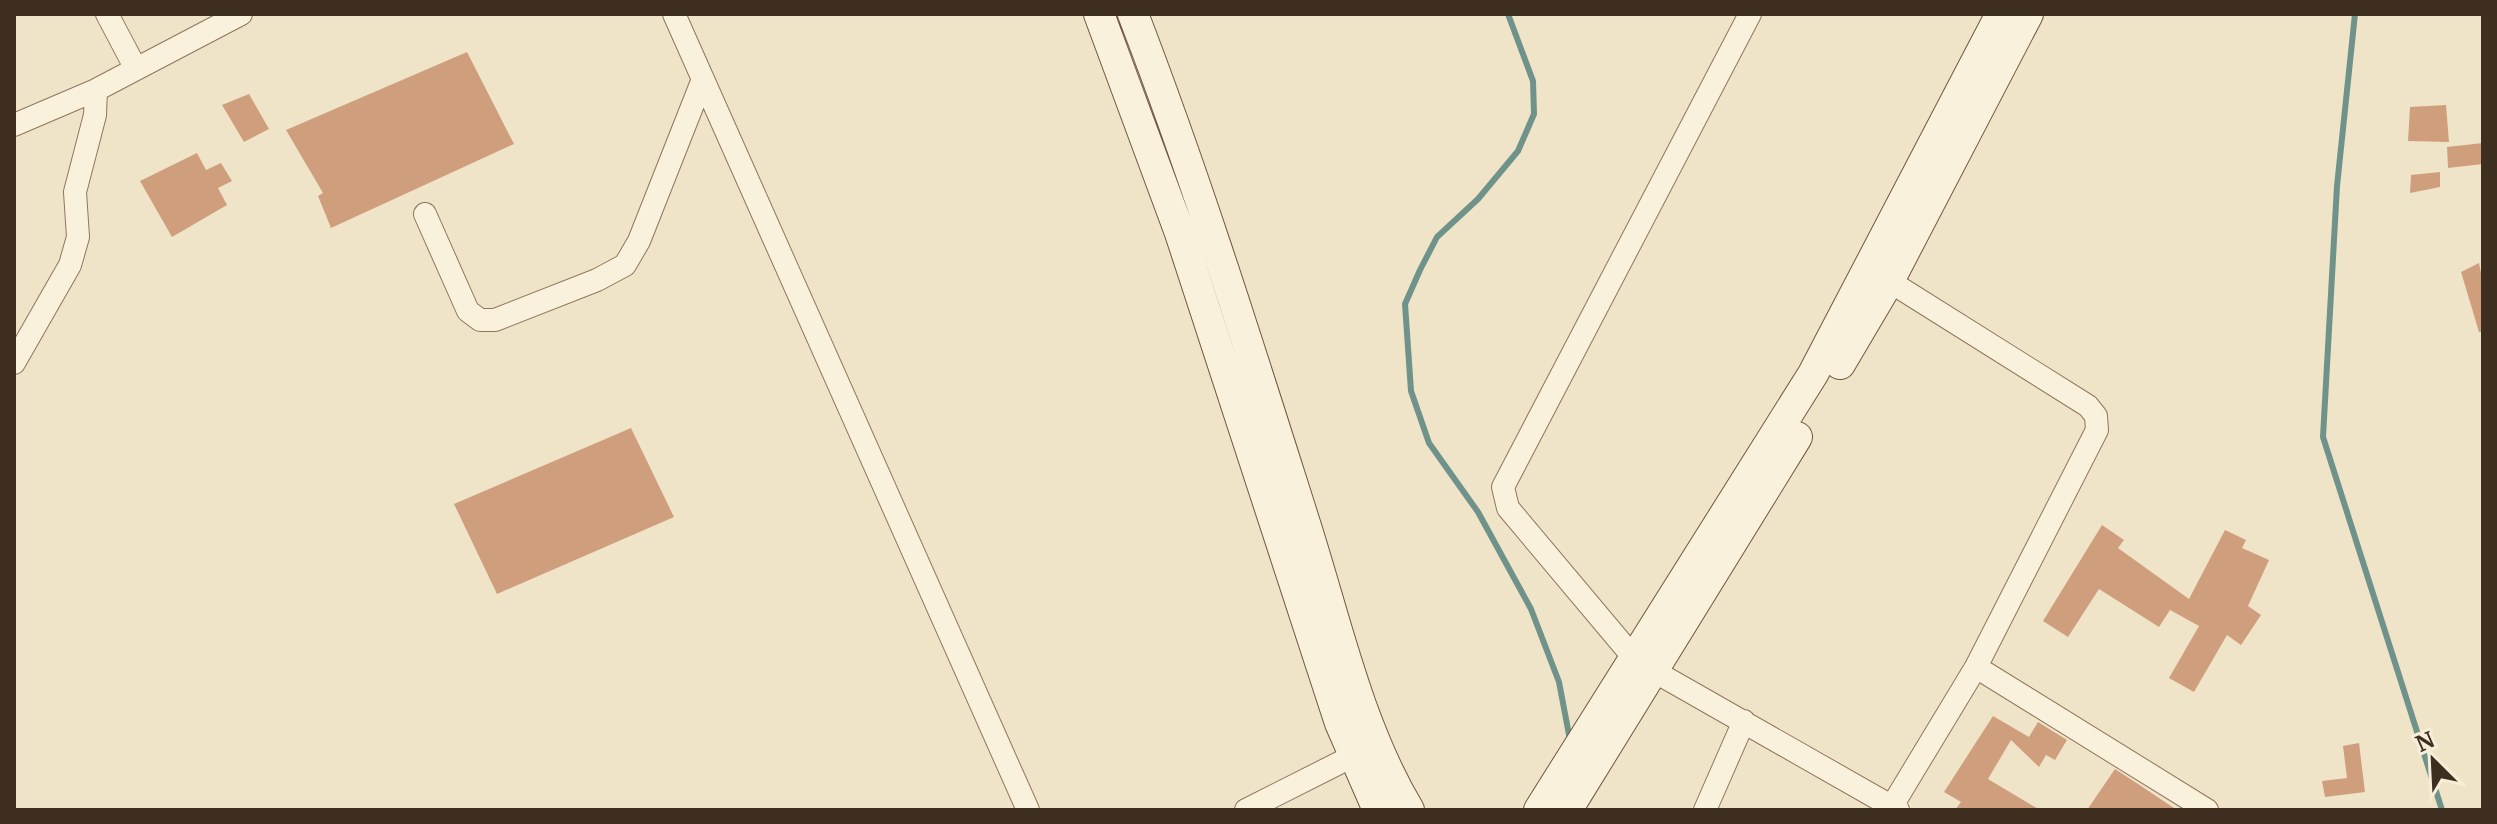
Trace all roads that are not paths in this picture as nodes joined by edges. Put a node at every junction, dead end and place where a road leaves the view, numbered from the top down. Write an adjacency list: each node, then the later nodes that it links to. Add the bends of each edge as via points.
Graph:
1 (107, 14): 9 (street)
2 (241, 14): 9 (street)
3 (674, 14): 10 (street)
4 (1099, 14): 19 (main road, via 1180,233)
5 (1133, 14): 25 (main road, via 1236,307 1366,716)
6 (1750, 14): 16 (street, via 1503,487 1508,508)
7 (2001, 14): 16 (main road, via 1813,374)
8 (2028, 14): 14 (main road)
9 (136, 69): 11 (street)
10 (703, 79): 13 (street, via 639,241 625,265 597,280 495,320 480,320 468,311); 22 (street)
11 (96, 90): 12 (street); 15 (street, via 95,115 75,192 78,237 70,265)
12 (14, 125)
13 (425, 214)
14 (1889, 281): 16 (main road, via 1731,546); 17 (street, via 2088,406 2096,416 2097,430)
15 (14, 363)
16 (1643, 664): 18 (street); 20 (main road); 20 (main road, via 1581,743)
17 (1976, 667): 21 (street); 28 (street)
18 (1744, 721): 21 (street); 27 (street)
19 (1353, 756): 23 (street); 24 (main road)
20 (1576, 773): 26 (main road)
21 (1895, 808)
22 (1028, 810)
23 (1246, 810)
24 (1378, 810)
25 (1409, 810)
26 (1558, 810)
27 (1705, 810)
28 (2207, 810)

